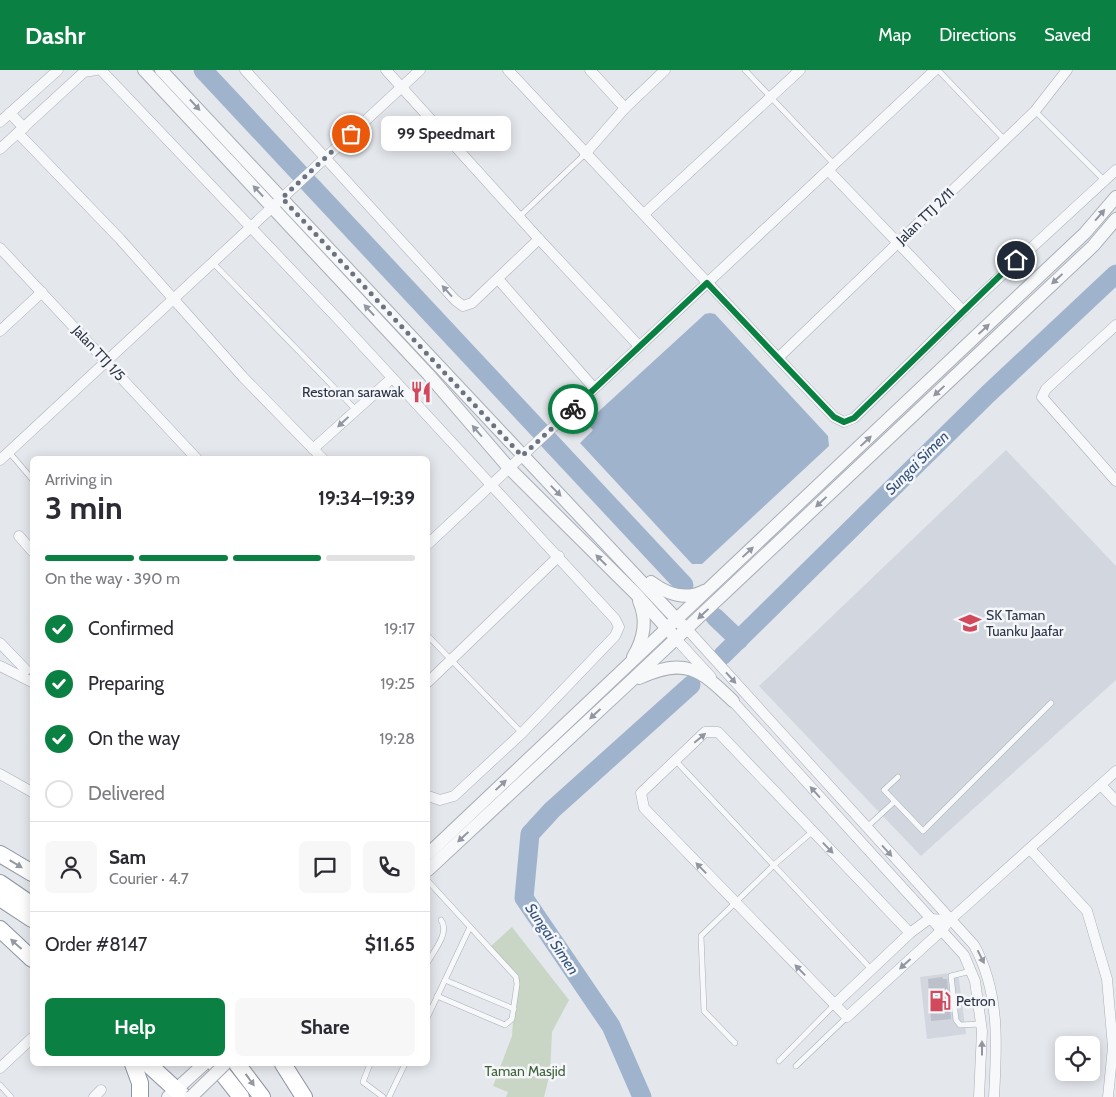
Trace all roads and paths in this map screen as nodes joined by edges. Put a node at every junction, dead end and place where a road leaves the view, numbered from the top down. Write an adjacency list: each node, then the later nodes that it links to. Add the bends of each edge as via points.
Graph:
1 (58, 70): 20 (street)
2 (96, 70): 22 (street, via 84,72)
3 (101, 70): 36 (street)
4 (144, 70): 32 (street, one-way to 4)
5 (161, 70): 31 (street, one-way to 31)
6 (245, 70): 26 (street)
7 (386, 70): 16 (street)
8 (420, 70): 16 (street)
9 (508, 70): 25 (street)
10 (590, 70): 18 (street)
11 (665, 70): 18 (street)
12 (745, 70): 17 (lane)
13 (800, 70): 17 (street)
14 (936, 70): 23 (lane); 27 (street)
15 (1067, 70): 19 (street, Jalan TTJ 2/11)
16 (401, 87): 26 (street); 34 (street)
17 (771, 97): 27 (lane); 33 (street)
18 (625, 108): 25 (street)
19 (1035, 111): 23 (street, Jalan TTJ 2/11); 29 (lane)
20 (10, 113): 21 (street); 22 (street)
21 (0, 122)
22 (21, 130): 24 (street); 44 (street)
23 (1004, 139): 38 (street, Jalan TTJ 2/11)
24 (0, 149)
25 (585, 154): 33 (street); 34 (lane)
26 (322, 161): 31 (street); 41 (street, one-way to 26, via 472,303 463,306)
27 (832, 168): 38 (street); 42 (street)
28 (1116, 170): 29 (street)
29 (1104, 180): 45 (street)
30 (1116, 197): 68 (street, one-way to 30, via 1085,233)
31 (282, 198): 32 (street); 57 (street)
32 (273, 207): 36 (street); 59 (street, one-way to 32)
33 (644, 214): 42 (street)
34 (518, 217): 37 (street)
35 (1116, 219): 70 (street, one-way to 70, via 1093,246)
36 (251, 227): 40 (street); 51 (street)
37 (539, 239): 41 (street); 48 (street)
38 (897, 243): 45 (street); 49 (street, Jalan TTJ 2/11)
39 (0, 248): 43 (street, Jalan TTJ 1/5)
40 (213, 263): 44 (street); 53 (lane)
41 (498, 279): 52 (street)
42 (707, 283): 48 (street); 49 (street)
43 (42, 292): 47 (street); 50 (street, Jalan TTJ 1/5)
44 (174, 299): 50 (street); 55 (street, via 242,377)
45 (963, 311): 49 (street, via 854,418 844,422 834,417)
46 (1116, 325): 60 (street, via 1046,389 1042,397)
47 (0, 331)
48 (639, 346): 52 (street)
49 (778, 358)
50 (107, 361): 54 (street); 56 (street, Jalan TTJ 1/5)
51 (392, 378): 53 (street); 62 (street)
52 (594, 388): 57 (street)
53 (356, 410): 55 (street, one-way to 55)
54 (8, 452): 58 (street); 61 (lane)
55 (317, 455)
56 (194, 456)
57 (522, 456): 59 (street); 67 (street, one-way to 67)
58 (0, 460)
59 (510, 468): 62 (street); 69 (street, one-way to 59)
60 (1114, 475)
61 (30, 477)
62 (490, 485): 64 (street); 66 (street)
63 (19, 536): 65 (street)
64 (430, 542)
65 (30, 549)
66 (559, 556): 75 (street); 83 (street, via 619,627)
67 (633, 569): 68 (street, via 661,590 676,596 695,596); 70 (street)
68 (713, 586): 70 (street)
69 (636, 594): 71 (street); 77 (street, via 645,613 643,634)
70 (682, 624): 71 (street); 73 (street); 94 (street, one-way to 94)
71 (667, 629): 73 (street); 77 (street)
72 (430, 638): 75 (lane)
73 (676, 639): 80 (street); 81 (street)
74 (0, 642): 78 (street)
75 (450, 660): 79 (street); 83 (lane)
76 (1, 668): 78 (street)
77 (626, 668): 93 (street, one-way to 77)
78 (26, 669)
79 (430, 680)
80 (631, 681): 81 (street, via 665,669 690,668 710,679); 93 (street, one-way to 93)
81 (733, 702): 108 (street, one-way to 81)
82 (1051, 703): 92 (lane, via 922,831)
83 (522, 733): 90 (street, via 454,796 440,800)
84 (676, 760): 95 (street, one-way to 95, via 705,732 718,732); 99 (lane); 105 (street, one-way to 84, via 644,808 640,793)
85 (1116, 771): 88 (street)
86 (0, 774): 89 (street)
87 (898, 777): 92 (lane, via 884,790)
88 (1101, 785): 91 (street); 96 (street)
89 (30, 791)
90 (430, 797)
91 (1116, 801)
92 (894, 802): 94 (lane)
93 (478, 814): 97 (street); 100 (street, one-way to 100)
94 (866, 828): 110 (street, one-way to 110)
95 (813, 831): 99 (lane); 114 (street, one-way to 114)
96 (1030, 849): 110 (street); 119 (street, via 1087,911)
97 (430, 852)
98 (0, 854): 101 (highway, one-way to 101)
99 (775, 864): 105 (lane); 117 (lane)
100 (430, 868)
101 (30, 872)
102 (0, 883): 106 (highway)
103 (430, 883): 111 (lane)
104 (0, 898): 107 (highway)
105 (735, 903): 122 (street, one-way to 105); 128 (lane, via 701,936 704,1011)
106 (30, 904)
107 (30, 918)
108 (929, 919): 110 (street); 113 (street); 114 (street)
109 (441, 920): 116 (lane, via 443,934)
110 (950, 920): 113 (street); 152 (street, one-way to 152, via 974,945 990,984 996,1050)
111 (470, 927): 120 (lane); 124 (lane, via 516,977)
112 (0, 929): 115 (highway, one-way to 112)
113 (941, 931): 118 (street, via 964,955); 125 (street, one-way to 125)
114 (910, 933): 117 (street)
115 (30, 957)
116 (430, 958)
117 (871, 969): 122 (street)
118 (971, 971): 126 (street); 126 (lane, via 951,976 956,1020 960,1025)
119 (1111, 978): 153 (street, via 1113,1047)
120 (445, 980): 121 (lane); 124 (lane)
121 (437, 996): 123 (lane); 124 (lane, via 504,1025 512,1020)
122 (834, 1005): 125 (street); 129 (lane)
123 (430, 1008)
124 (514, 1009)
125 (847, 1017): 140 (lane)
126 (982, 1024): 151 (street, one-way to 126)
127 (30, 1040): 141 (street)
128 (735, 1043)
129 (779, 1061)
130 (134, 1066): 145 (highway, via 140,1083)
131 (150, 1066): 143 (highway)
132 (202, 1066): 143 (street)
133 (217, 1066): 146 (highway)
134 (222, 1066): 143 (street, bridge)
135 (239, 1066): 147 (highway, one-way to 147)
136 (284, 1066): 148 (highway)
137 (291, 1066): 148 (highway)
138 (369, 1066): 149 (lane, via 364,1082)
139 (404, 1066): 150 (lane)
140 (796, 1066)
141 (0, 1068)
142 (0, 1085): 144 (lane)
143 (180, 1095)
144 (11, 1097)
145 (140, 1097)
146 (241, 1097)
147 (262, 1097)
148 (304, 1097)
149 (383, 1097)
150 (389, 1097)
151 (979, 1097)
152 (994, 1097)
153 (1108, 1097)

